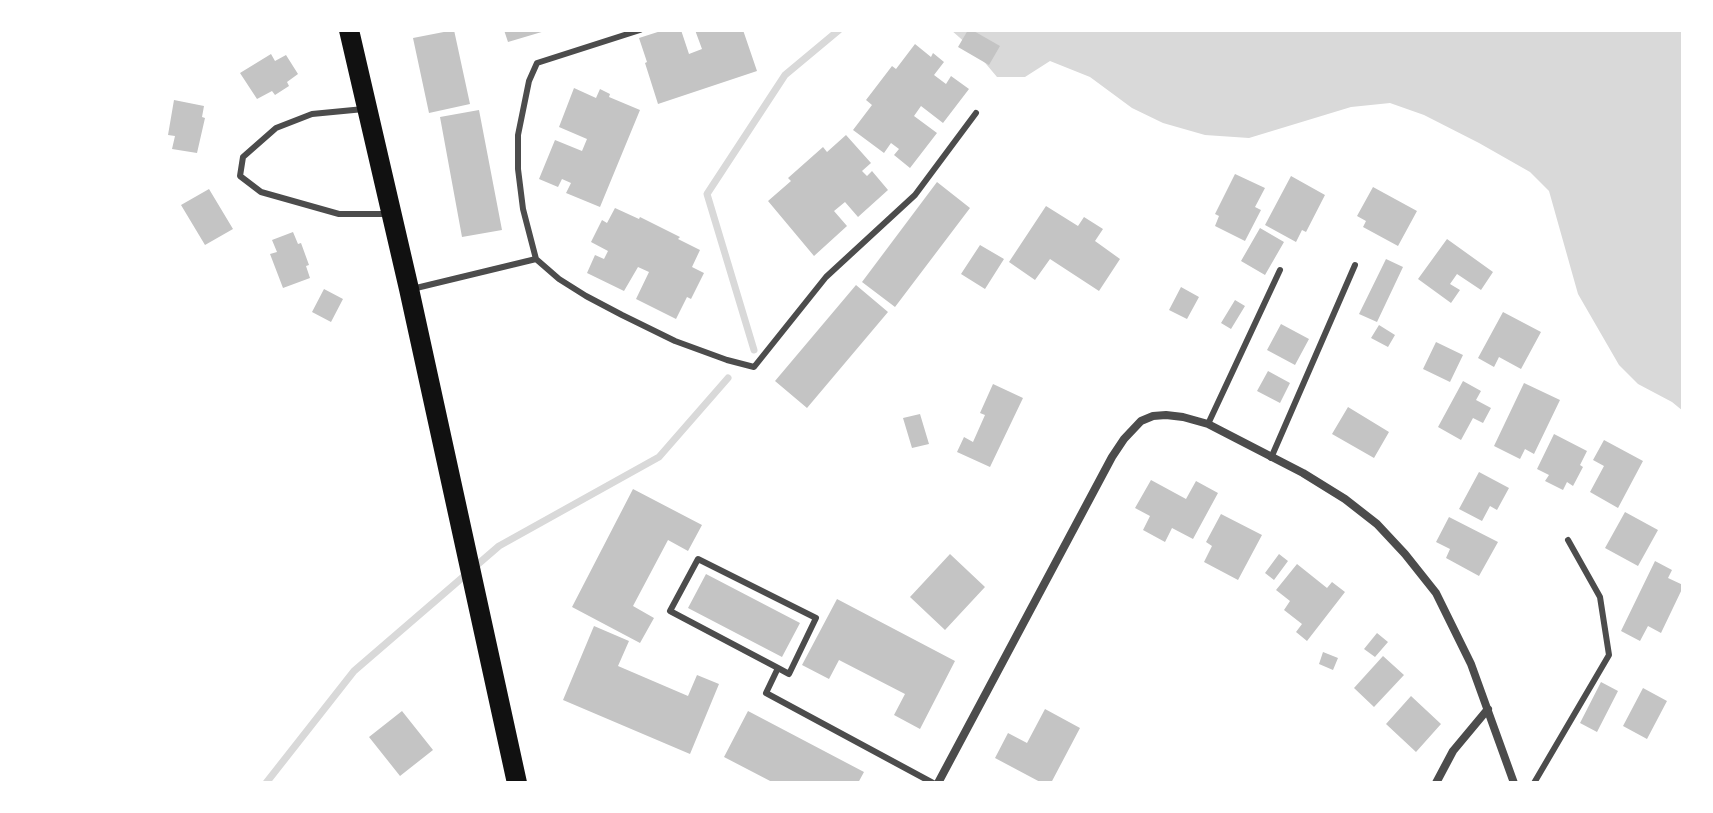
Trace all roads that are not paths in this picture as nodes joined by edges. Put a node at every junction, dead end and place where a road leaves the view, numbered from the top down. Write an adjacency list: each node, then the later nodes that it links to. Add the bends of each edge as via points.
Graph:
1 (349, 30): 3 (main road)
2 (640, 30): 6 (lane, via 537,63 518,135 523,209)
3 (366, 109): 5 (main road); 5 (lane, via 312,114 276,128 243,157 240,176 261,192 339,214)
4 (976, 113): 6 (lane, via 915,195 826,277 754,367 675,341 622,315 559,279)
5 (390, 214): 9 (main road)
6 (536, 259): 9 (lane)
7 (1355, 265): 11 (lane)
8 (1280, 270): 10 (lane)
9 (409, 289): 15 (main road)
10 (1208, 424): 11 (street); 16 (street, via 1153,416 1124,439)
11 (1271, 458): 14 (street, via 1345,499 1405,554 1436,593)
12 (1568, 540): 19 (lane, via 1600,597 1609,655)
13 (778, 668): 13 (lane, via 789,674 816,618 698,559 670,611); 16 (lane, via 766,693)
14 (1488, 709): 17 (street, via 1453,751); 18 (street)
15 (517, 783)
16 (935, 783)
17 (1436, 783)
18 (1514, 783)
19 (1534, 783)

